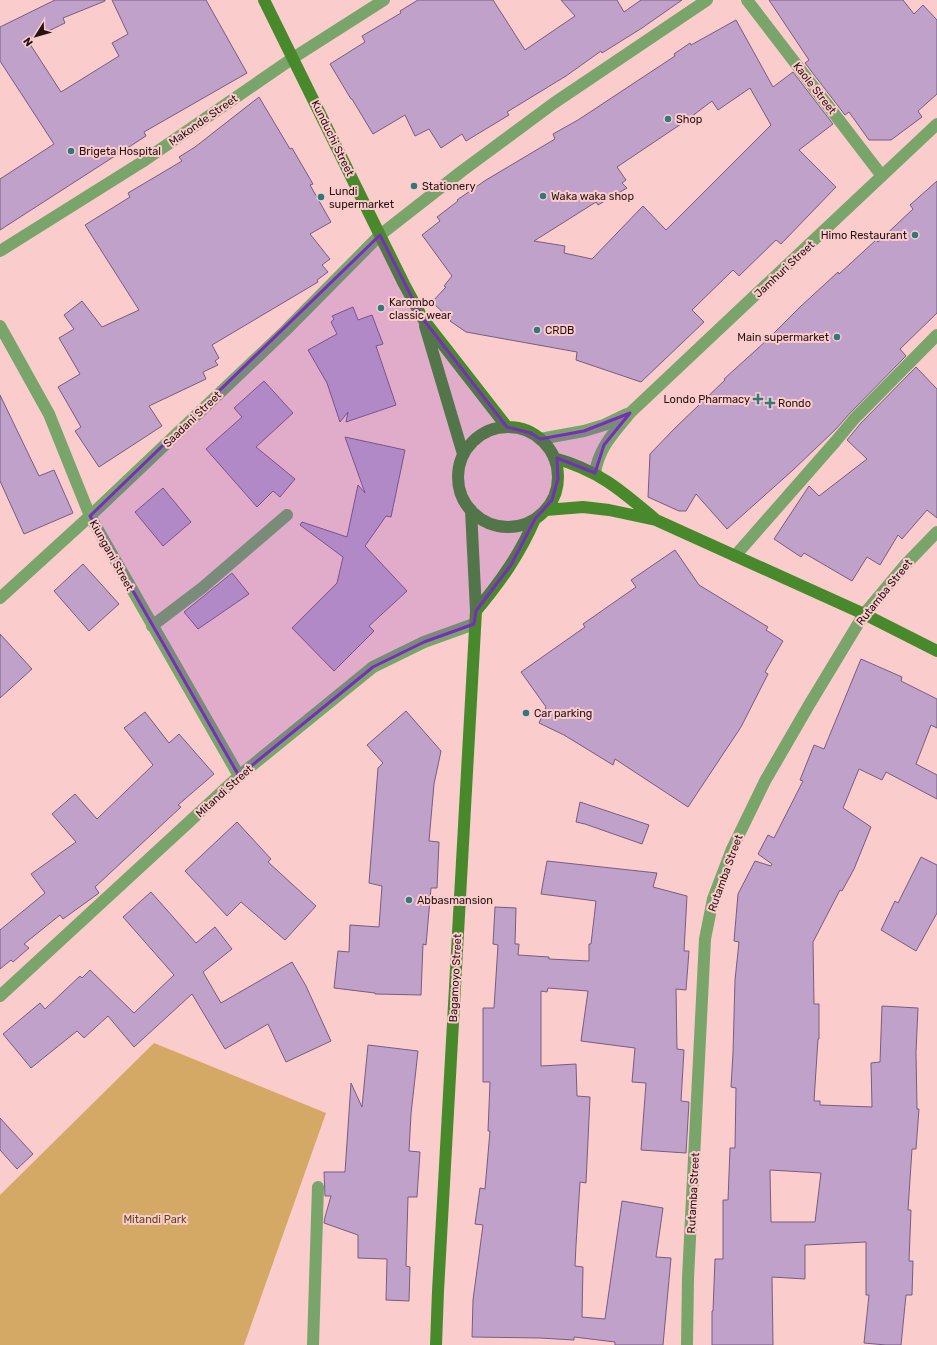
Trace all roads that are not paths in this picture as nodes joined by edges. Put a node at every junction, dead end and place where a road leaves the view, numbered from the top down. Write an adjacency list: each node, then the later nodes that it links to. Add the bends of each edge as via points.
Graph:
1 (264, 0): 5 (main road, Kunduchi Street)
2 (384, 0): 5 (street, Makonde Street)
3 (707, 0): 8 (street, Saadani Street, via 554,103)
4 (747, 0): 7 (street, Kaole Street)
5 (293, 58): 8 (main road, Kunduchi Street); 9 (street, Makonde Street, via 142,162)
6 (937, 124): 7 (street, Jamhuri Street)
7 (882, 176): 13 (street, Jamhuri Street)
8 (380, 235): 10 (main road, Kunduchi Street); 22 (street, Saadani Street, via 285,330)
9 (0, 250)
10 (423, 319): 14 (main road); 16 (main road)
11 (0, 326): 22 (street, Kiungani Street, via 49,414)
12 (937, 335): 26 (street, via 855,418)
13 (630, 413): 15 (street, via 584,431); 18 (street, via 604,445)
14 (508, 427): 15 (main road, via 531,432); 16 (main road, via 482,434)
15 (540, 439): 17 (main road)
16 (463, 454): 19 (main road, via 458,468 458,483 462,497)
17 (554, 458): 18 (main road, via 574,463); 20 (main road, via 558,479 556,490)
18 (595, 473): 24 (main road)
19 (471, 510): 23 (main road, via 488,522 509,527 523,525); 28 (main road, Bagamoyo Street)
20 (546, 510): 23 (main road); 24 (main road, via 583,507)
21 (287, 515): 31 (street, via 202,588)
22 (90, 516): 27 (street, Saadani Street); 31 (street, Kiungani Street)
23 (535, 519): 28 (main road, via 526,541 496,587)
24 (656, 520): 26 (main road)
25 (937, 532): 29 (street, Rutamba Street)
26 (735, 556): 29 (main road)
27 (0, 598)
28 (476, 611): 30 (main road, Bagamoyo Street)
29 (864, 614): 32 (main road); 38 (street, Rutamba Street, via 765,781 732,849 713,899 705,939)
30 (474, 624): 33 (street, Mitandi Street, via 424,642 373,667); 37 (main road, Bagamoyo Street)
31 (152, 626): 33 (street, Kiungani Street)
32 (937, 651)
33 (239, 776): 34 (street, Mitandi Street)
34 (0, 996)
35 (318, 1187): 36 (street)
36 (313, 1345)
37 (436, 1345)
38 (687, 1345)

